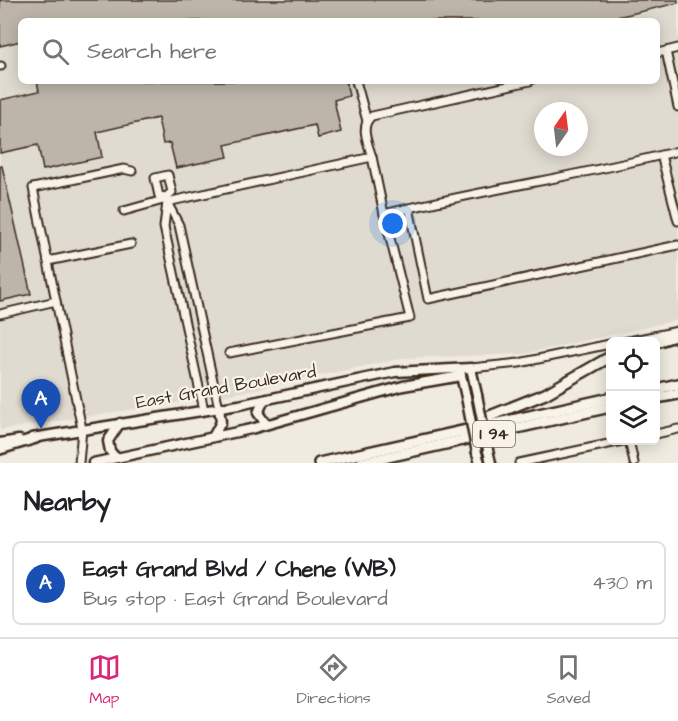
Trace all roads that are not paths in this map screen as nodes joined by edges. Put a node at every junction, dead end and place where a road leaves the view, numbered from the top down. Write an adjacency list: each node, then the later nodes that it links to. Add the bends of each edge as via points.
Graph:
1 (678, 48): 2 (street)
2 (666, 51): 3 (street); 6 (street)
3 (660, 52)
4 (357, 84): 7 (street)
5 (516, 84): 7 (street, via 372,116)
6 (678, 107)
7 (367, 121): 10 (street, via 364,129)
8 (678, 150): 9 (street)
9 (662, 155): 13 (street); 16 (street)
10 (372, 157): 12 (street); 15 (street)
11 (132, 171): 19 (street, via 124,169 33,188)
12 (167, 199): 14 (street); 38 (street, via 179,225); 40 (street, via 164,227)
13 (409, 208): 15 (street); 18 (street, via 429,299)
14 (124, 211)
15 (384, 214): 26 (street, via 410,318)
16 (678, 221)
17 (131, 244): 19 (street)
18 (678, 245)
19 (48, 261): 20 (street)
20 (56, 301): 21 (street); 43 (street)
21 (0, 314)
22 (678, 333): 23 (street); 24 (highway)
23 (654, 337)
24 (660, 340)
25 (606, 345): 28 (street, via 519,363)
26 (229, 353)
27 (606, 359): 45 (highway, via 545,393)
28 (471, 368): 29 (main road, East Grand Boulevard); 61 (main road, bridge)
29 (460, 372): 36 (main road, East Grand Boulevard, via 395,372); 42 (main road, East Grand Boulevard); 60 (main road, bridge)
30 (678, 384): 31 (highway)
31 (660, 388)
32 (678, 394): 34 (highway)
33 (606, 399): 45 (highway, I 94)
34 (660, 399)
35 (678, 399): 37 (highway)
36 (264, 400): 38 (main road, East Grand Boulevard); 42 (main road, via 258,413)
37 (660, 400)
38 (219, 408): 40 (main road, East Grand Boulevard); 47 (main road, via 221,422)
39 (606, 408): 54 (highway, I 94)
40 (204, 410): 41 (main road, East Grand Boulevard)
41 (120, 423): 43 (main road, East Grand Boulevard); 53 (main road, via 108,441)
42 (266, 424): 47 (main road, East Grand Boulevard)
43 (82, 429): 48 (main road, East Grand Boulevard); 56 (street)
44 (678, 429): 46 (street)
45 (455, 432): 58 (highway, I 94)
46 (660, 433)
47 (213, 437): 53 (main road, East Grand Boulevard)
48 (36, 438): 49 (main road, East Grand Boulevard); 52 (highway)
49 (0, 443)
50 (612, 445): 55 (street)
51 (629, 445): 63 (street)
52 (0, 449)
53 (116, 458): 57 (main road, East Grand Boulevard)
54 (375, 461): 59 (highway, I 94)
55 (546, 461): 62 (street)
56 (79, 463)
57 (93, 463)
58 (319, 463)
59 (362, 463)
60 (480, 463)
61 (492, 463)
62 (519, 463)
63 (634, 463)

